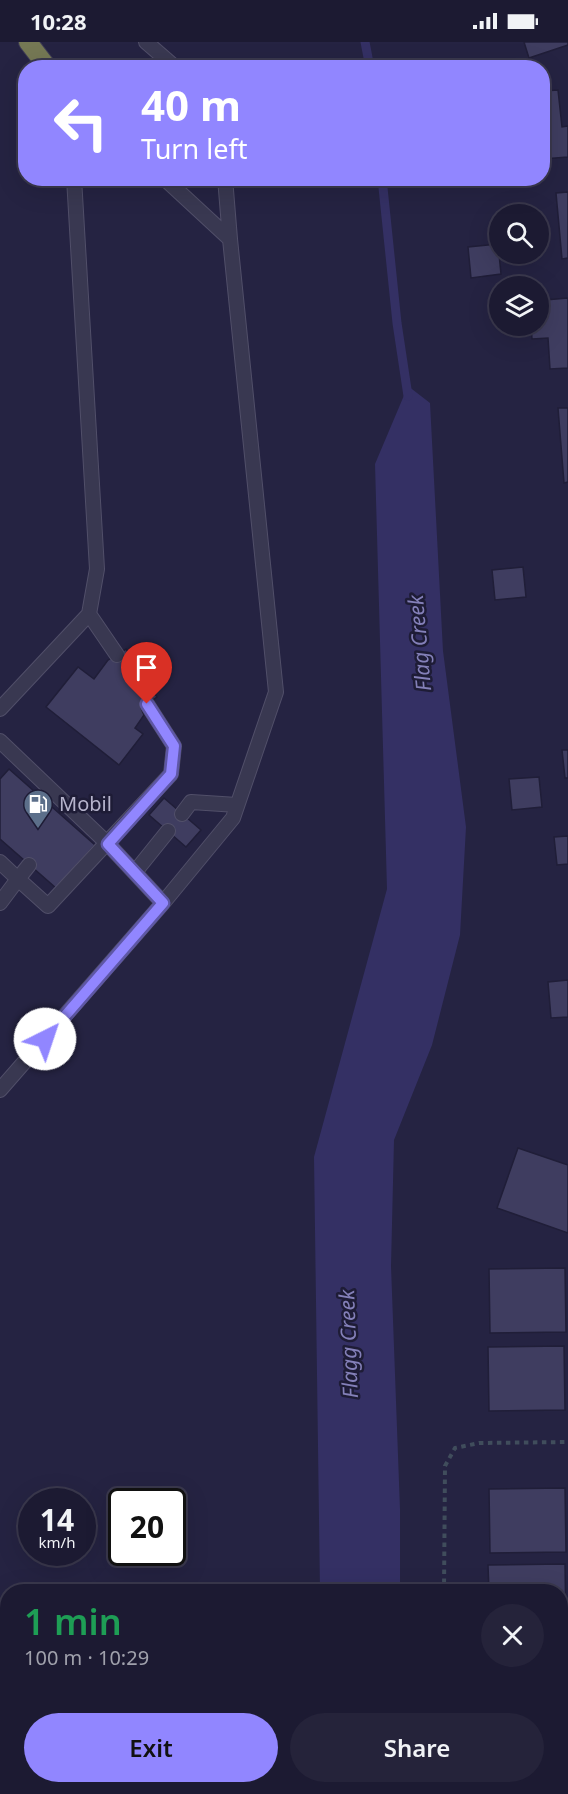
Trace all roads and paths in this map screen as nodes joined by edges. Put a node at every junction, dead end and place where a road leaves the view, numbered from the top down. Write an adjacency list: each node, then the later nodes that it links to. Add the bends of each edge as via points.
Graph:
1 (28, 42): 3 (highway)
2 (146, 42): 4 (lane)
3 (42, 60)
4 (167, 60)
5 (74, 186): 9 (lane, via 97,569)
6 (173, 186): 8 (lane)
7 (226, 186): 8 (lane)
8 (230, 239): 15 (lane, via 276,692)
9 (89, 614): 10 (lane); 12 (lane)
10 (117, 655)
11 (147, 704): 18 (lane, via 174,746 171,774)
12 (0, 709)
13 (5, 746): 14 (lane); 18 (lane, via 39,787)
14 (0, 761)
15 (237, 805): 16 (lane, via 191,802); 24 (lane, via 233,818)
16 (182, 814)
17 (168, 831): 21 (lane)
18 (108, 844): 21 (lane); 22 (lane, via 48,906)
19 (0, 862): 22 (lane)
20 (29, 865): 22 (lane)
21 (135, 873): 24 (lane)
22 (18, 879): 23 (lane)
23 (0, 903)
24 (163, 903): 25 (lane)
25 (0, 1090)
26 (568, 1442): 27 (path, via 479,1443 455,1448 445,1466)
27 (444, 1584)

